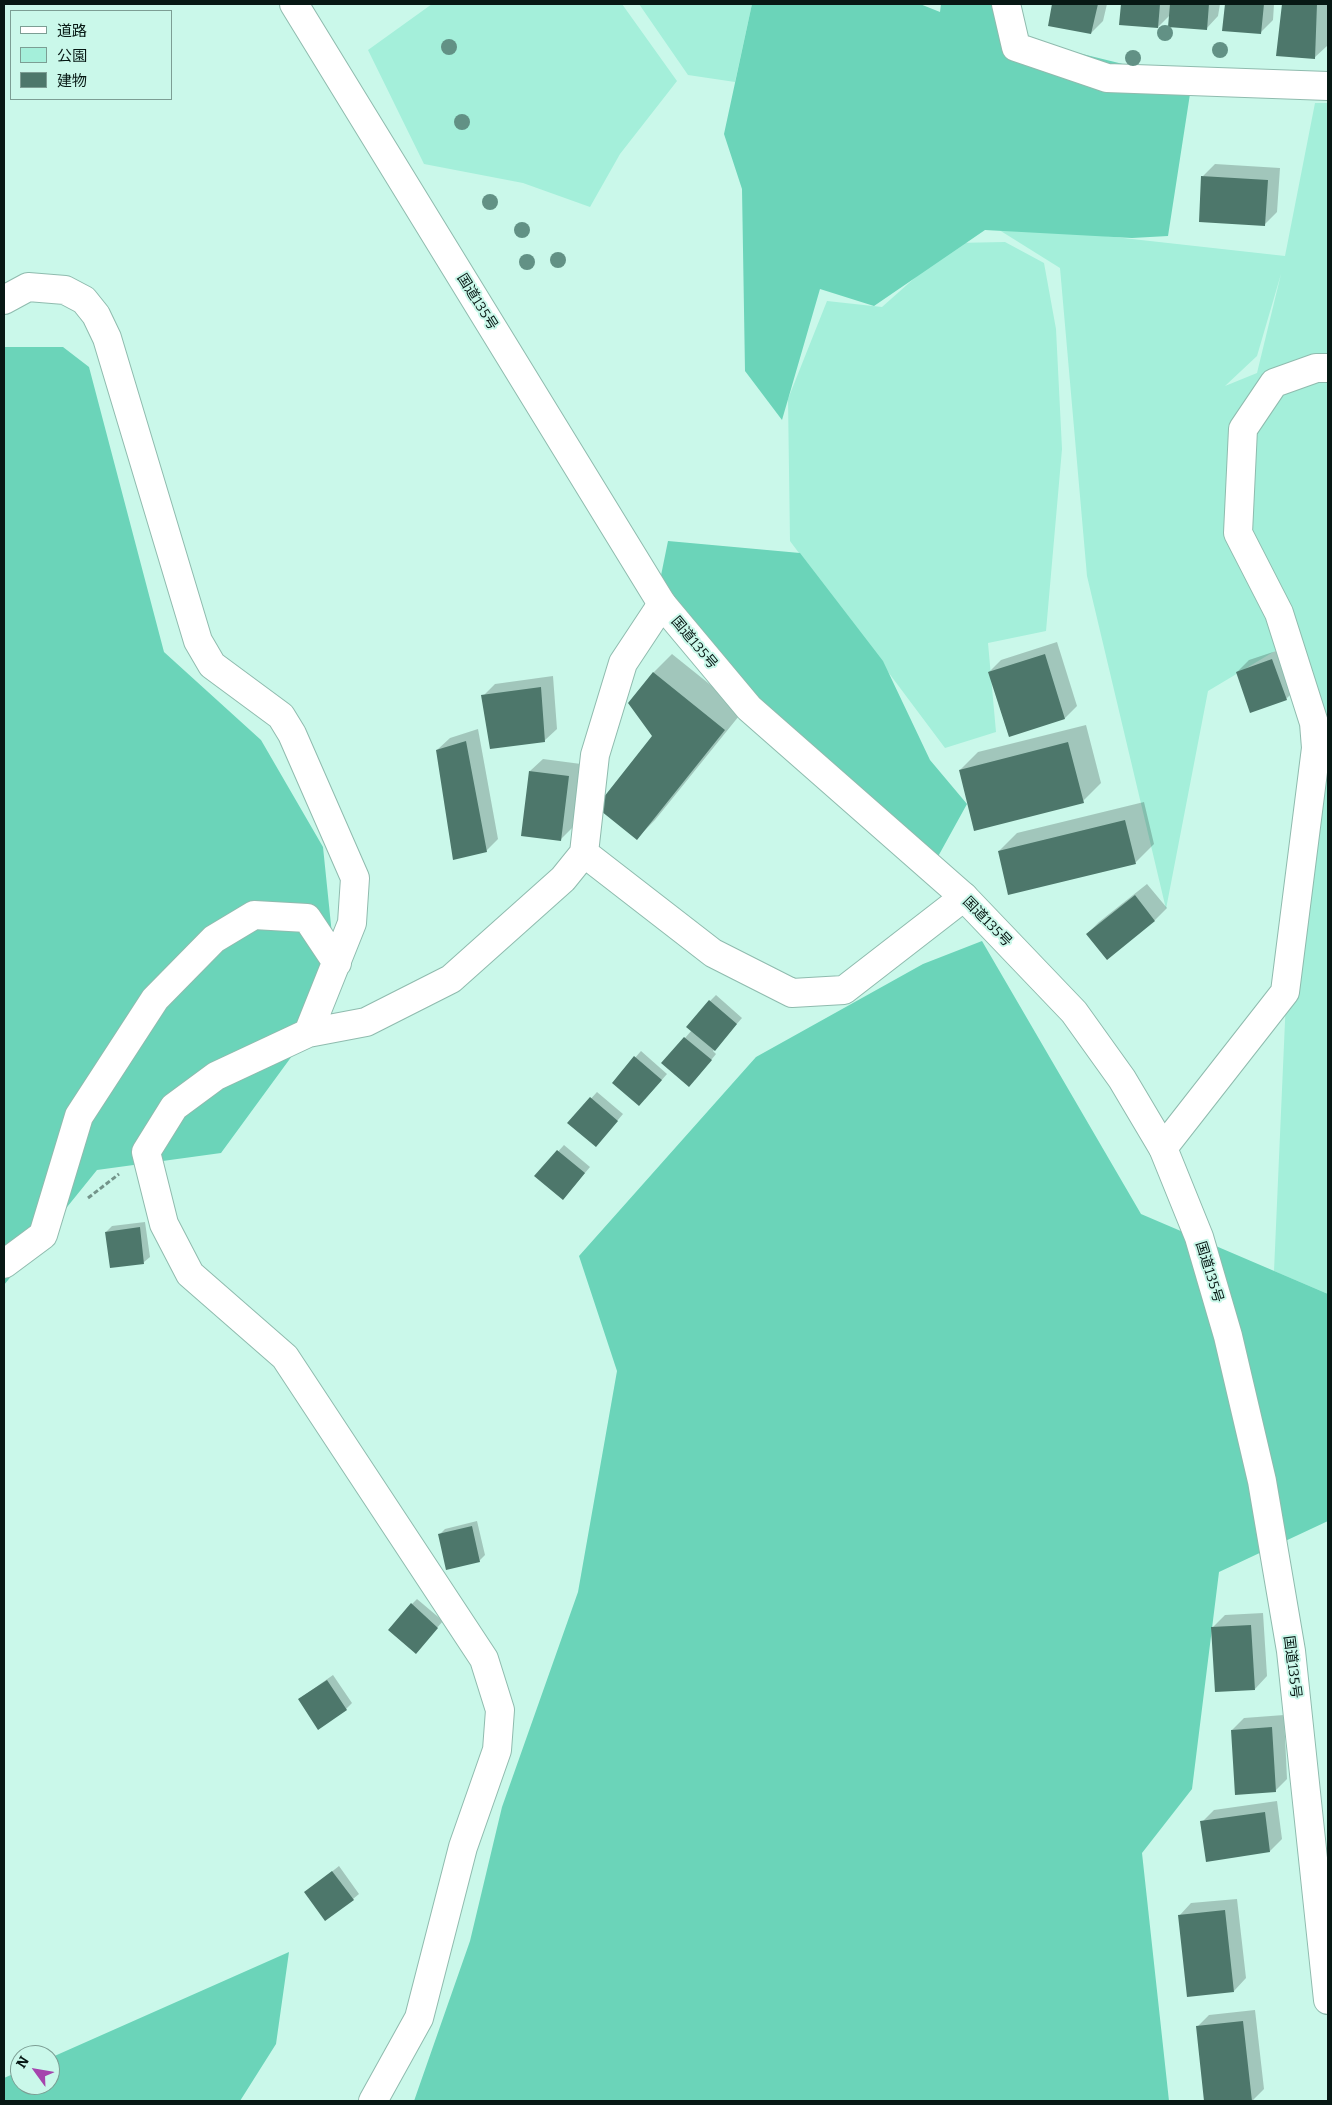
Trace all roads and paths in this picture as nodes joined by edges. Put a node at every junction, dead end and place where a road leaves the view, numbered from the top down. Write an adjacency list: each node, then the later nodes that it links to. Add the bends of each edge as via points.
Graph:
1 (294, 4): 6 (main road, 国道135号)
2 (1006, 4): 3 (main road, via 1016,47 1107,78)
3 (1328, 86)
4 (4, 300): 9 (main road, via 28,287 65,290 84,300 96,315 107,338 198,641 212,666 281,716 292,734 355,878 352,923)
5 (1328, 368): 11 (main road, via 1316,368 1274,383 1243,429 1238,532 1279,613 1314,723 1316,748 1285,992)
6 (662, 604): 7 (main road, via 623,663 595,754); 8 (main road, 国道135号, via 749,708)
7 (584, 854): 8 (main road, via 713,953 792,993 844,990); 10 (main road, via 564,879 451,979 366,1022)
8 (964, 897): 11 (main road, 国道135号, via 1074,1012 1122,1079)
9 (337, 963): 10 (main road); 14 (main road, via 307,918 254,915 214,939 155,1000 79,1116 43,1235)
10 (308, 1033): 12 (main road, via 216,1076 174,1107)
11 (1163, 1148): 15 (main road, 国道135号, via 1198,1237 1228,1336 1262,1482 1291,1651)
12 (146, 1152): 13 (path); 16 (main road, via 164,1224 190,1274 285,1357 484,1659 500,1710 497,1750 463,1847 419,2018)
13 (87, 1200)
14 (4, 1264)
15 (1328, 2000)
16 (373, 2101)

